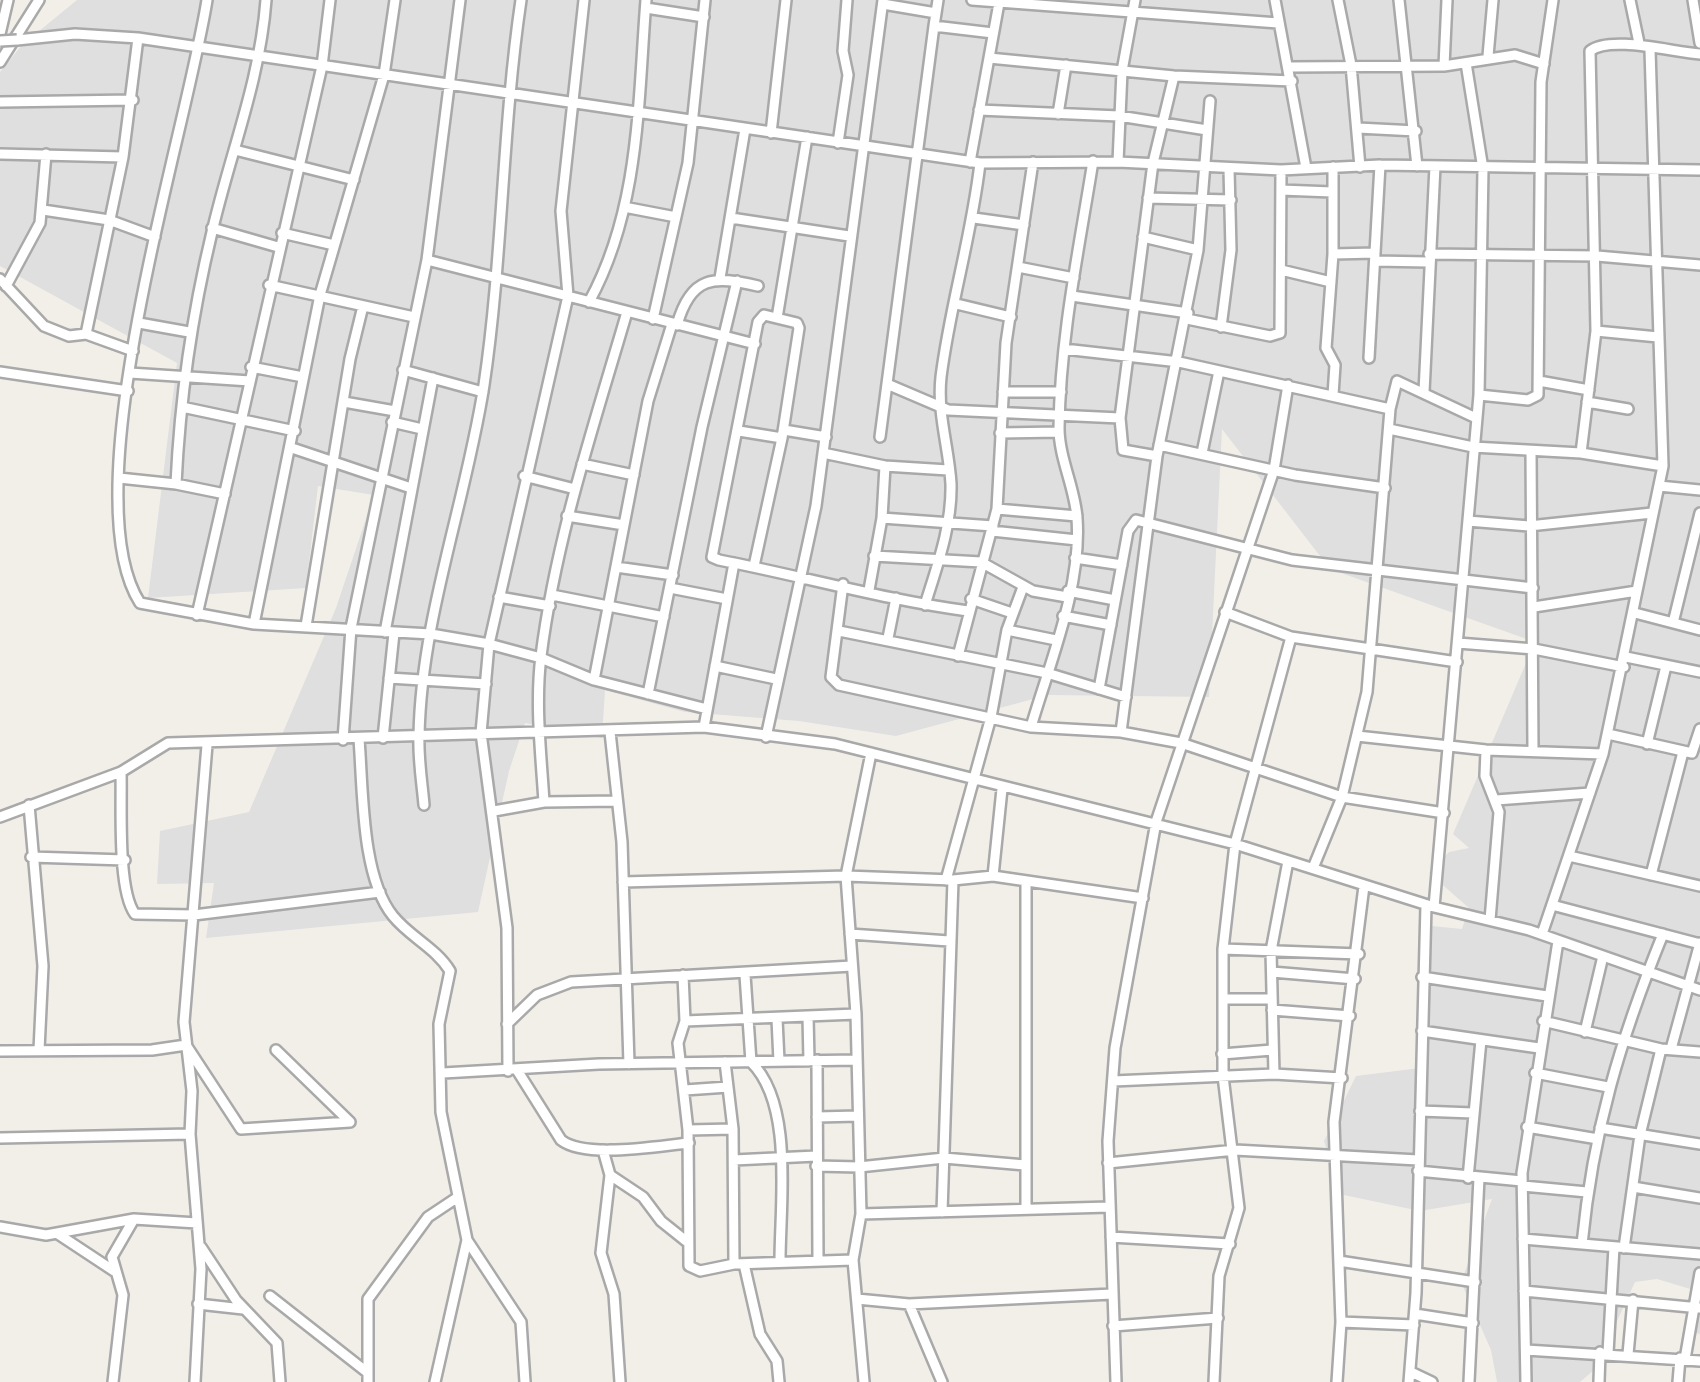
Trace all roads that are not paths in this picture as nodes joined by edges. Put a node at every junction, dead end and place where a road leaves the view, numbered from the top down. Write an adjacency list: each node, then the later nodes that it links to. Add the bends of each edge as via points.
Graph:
1 (8, 0): 33 (street)
2 (39, 0): 43 (street)
3 (207, 0): 37 (street)
4 (266, 0): 40 (street)
5 (330, 0): 49 (street)
6 (394, 0): 53 (street)
7 (460, 0): 58 (street)
8 (521, 0): 59 (street)
9 (584, 0): 63 (street)
10 (705, 0): 29 (street)
11 (786, 0): 74 (street)
12 (848, 0): 54 (street)
13 (938, 0): 27 (street)
14 (972, 0): 25 (street)
15 (1134, 0): 28 (street)
16 (1275, 0): 30 (street)
17 (1338, 0): 48 (street)
18 (1399, 0): 45 (street)
19 (1447, 0): 50 (street)
20 (1493, 0): 41 (street)
21 (1553, 0): 46 (street)
22 (1630, 0): 35 (street)
23 (1693, 0): 36 (street)
24 (883, 2): 27 (street); 56 (street)
25 (999, 2): 28 (street); 32 (street)
26 (646, 4): 29 (street); 64 (street)
27 (936, 13): 31 (street)
28 (1134, 13): 30 (street); 52 (street)
29 (704, 17): 68 (street)
30 (1278, 23): 51 (street)
31 (934, 26): 32 (street); 81 (street)
32 (994, 34): 42 (street)
33 (0, 38): 34 (street, bridge)
34 (138, 38): 37 (street); 60 (street)
35 (1639, 43): 38 (street); 99 (street, via 1590,50)
36 (1700, 43)
37 (200, 46): 40 (street); 120 (street)
38 (1650, 50): 39 (street); 100 (street)
39 (1700, 54)
40 (262, 56): 49 (street); 78 (street)
41 (1488, 56): 44 (street); 46 (street)
42 (988, 58): 47 (street); 65 (street)
43 (0, 62)
44 (1466, 63): 50 (street); 97 (street)
45 (1407, 64): 48 (street); 50 (street); 73 (street)
46 (1544, 64): 102 (street)
47 (1066, 65): 52 (street); 66 (street)
48 (1350, 65): 51 (street); 71 (street)
49 (322, 66): 53 (street); 95 (street)
50 (1444, 66)
51 (1289, 67): 57 (street)
52 (1122, 71): 55 (street); 67 (street)
53 (384, 75): 58 (street); 103 (street)
54 (848, 75): 56 (street); 76 (street)
55 (1174, 76): 57 (street); 69 (street)
56 (874, 78): 77 (street)
57 (1292, 81): 93 (street)
58 (452, 86): 59 (street); 131 (street)
59 (508, 91): 63 (street); 136 (street)
60 (133, 100): 62 (street); 82 (street)
61 (1210, 101): 72 (street)
62 (0, 102)
63 (573, 102): 64 (street); 145 (street, via 561,226)
64 (640, 110): 68 (street); 109 (street)
65 (980, 110): 66 (street); 84 (street)
66 (1058, 114): 67 (street)
67 (1119, 116): 69 (street); 86 (street)
68 (694, 120): 70 (street); 111 (street)
69 (1162, 122): 72 (street); 87 (street)
70 (745, 128): 74 (street); 112 (street)
71 (1358, 128): 73 (street); 90 (street)
72 (1207, 130): 89 (street)
73 (1416, 131): 91 (street)
74 (771, 133): 75 (street)
75 (807, 137): 76 (street); 116 (street)
76 (838, 143): 77 (street)
77 (862, 147): 81 (street); 119 (street)
78 (235, 150): 95 (street); 117 (street)
79 (0, 154): 80 (street)
80 (46, 154): 82 (street); 110 (street)
81 (918, 156): 84 (street); 181 (street)
82 (123, 157): 114 (street)
83 (1093, 161): 85 (street); 86 (street); 138 (street)
84 (975, 162): 85 (street); 113 (street)
85 (1032, 162): 115 (street)
86 (1118, 162): 87 (street)
87 (1152, 163): 89 (street); 106 (street)
88 (1380, 165): 90 (street); 91 (street); 129 (street)
89 (1205, 166): 96 (street); 107 (street)
90 (1360, 166): 94 (street)
91 (1417, 166): 92 (street)
92 (1436, 166): 97 (street); 130 (street)
93 (1306, 168): 94 (street); 98 (street)
94 (1333, 168): 105 (street)
95 (297, 169): 103 (street); 118 (street)
96 (1229, 169): 98 (street); 108 (street)
97 (1483, 169): 102 (street); 126 (street)
98 (1281, 170): 104 (street)
99 (1595, 170): 100 (street); 102 (street); 128 (street)
100 (1650, 170): 101 (street); 132 (street)
101 (1700, 170)
102 (1543, 171): 127 (street)
103 (354, 180): 122 (street)
104 (1281, 190): 105 (street); 135 (street)
105 (1332, 192): 125 (street)
106 (1148, 198): 107 (street); 121 (street)
107 (1203, 198): 108 (street); 124 (street)
108 (1231, 200): 159 (street)
109 (624, 207): 111 (street); 147 (street, via 619,237)
110 (43, 210): 114 (street); 139 (street)
111 (676, 217): 155 (street)
112 (730, 218): 116 (street); 137 (street)
113 (974, 218): 115 (street); 149 (street)
114 (109, 220): 120 (street); 162 (street)
115 (1024, 225): 134 (street)
116 (791, 227): 119 (street); 156 (street)
117 (212, 228): 123 (street); 161 (street)
118 (282, 233): 122 (street); 123 (street)
119 (848, 236): 210 (street)
120 (156, 237): 157 (street)
121 (1143, 238): 124 (street); 148 (street)
122 (334, 245): 144 (street)
123 (278, 247): 142 (street)
124 (1198, 250): 152 (street)
125 (1333, 254): 129 (street); 141 (street)
126 (1483, 254): 127 (street); 130 (street); 190 (street)
127 (1542, 256): 128 (street); 179 (street)
128 (1596, 256): 132 (street); 160 (street)
129 (1375, 257): 130 (street); 169 (street)
130 (1428, 258): 188 (street)
131 (427, 260): 136 (street); 153 (street)
132 (1654, 261): 133 (street); 164 (street)
133 (1700, 266)
134 (1018, 267): 138 (street); 154 (street)
135 (1281, 270): 141 (street); 159 (street, via 1280,333)
136 (500, 278): 145 (street); 185 (street)
137 (720, 278): 140 (street); 158 (street, via 685,299)
138 (1074, 278): 146 (street)
139 (3, 282): 162 (street, via 44,326 69,336)
140 (737, 282): 143 (street); 163 (street)
141 (1331, 282): 189 (street, via 1326,348 1335,365)
142 (269, 285): 144 (street); 171 (street)
143 (758, 286)
144 (320, 295): 150 (street); 177 (street)
145 (568, 296): 147 (street); 226 (street)
146 (1072, 296): 148 (street); 166 (street)
147 (589, 302): 151 (street)
148 (1134, 303): 152 (street); 168 (street)
149 (956, 304): 154 (street); 194 (street)
150 (363, 306): 153 (street); 191 (street)
151 (627, 312): 155 (street); 220 (street)
152 (1188, 316): 159 (street); 170 (street)
153 (414, 317): 172 (street)
154 (1010, 317): 186 (street)
155 (653, 318): 158 (street)
156 (776, 318): 165 (street, via 760,316); 209 (street, via 799,328)
157 (139, 323): 161 (street); 167 (street)
158 (674, 324): 163 (street); 225 (street, via 648,401)
159 (1221, 328)
160 (1596, 331): 164 (street); 183 (street)
161 (189, 332): 176 (street)
162 (86, 334): 167 (street)
163 (724, 337): 165 (street); 259 (street)
164 (1658, 337): 222 (street)
165 (755, 344): 205 (street)
166 (1064, 350): 168 (street); 187 (street)
167 (133, 352): 175 (street)
168 (1127, 357): 170 (street); 200 (street)
169 (1368, 358)
170 (1179, 362): 173 (street); 214 (street)
171 (251, 367): 177 (street); 180 (street)
172 (403, 370): 178 (street); 199 (street)
173 (1218, 371): 182 (street); 216 (street)
174 (0, 372): 184 (street)
175 (130, 373): 176 (street); 184 (street)
176 (185, 376): 180 (street); 193 (street)
177 (304, 377): 206 (street)
178 (433, 378): 185 (street); 203 (street)
179 (1539, 380): 183 (street); 190 (street, via 1534,400)
180 (250, 381): 202 (street)
181 (887, 384): 194 (street); 211 (street)
182 (1288, 385): 189 (street); 224 (street)
183 (1589, 390): 192 (street)
184 (128, 391): 227 (street)
185 (482, 392): 294 (street)
186 (1002, 392): 187 (street); 197 (street)
187 (1061, 392): 198 (street)
188 (1424, 392): 195 (street, via 1399,380); 201 (street)
189 (1333, 395): 195 (street)
190 (1478, 395): 201 (street)
191 (344, 402): 199 (street); 219 (street)
192 (1587, 402): 196 (street); 218 (street)
193 (182, 407): 202 (street); 229 (street)
194 (940, 407): 197 (street); 223 (street)
195 (1390, 409): 204 (street)
196 (1628, 409)
197 (1002, 413): 198 (street); 208 (street)
198 (1060, 413): 200 (street); 207 (street)
199 (393, 417): 203 (street); 228 (street)
200 (1120, 418): 214 (street, via 1122,450)
201 (1476, 418): 212 (street)
202 (242, 419): 206 (street); 235 (street)
203 (422, 428): 231 (street)
204 (1389, 429): 212 (street); 232 (street)
205 (740, 430): 209 (street); 254 (street, via 711,553)
206 (295, 431): 213 (street)
207 (1059, 432): 208 (street); 240 (street)
208 (1000, 433): 236 (street)
209 (783, 434): 210 (street); 256 (street)
210 (826, 436): 217 (street)
211 (880, 436)
212 (1474, 447): 215 (street); 243 (street)
213 (292, 448): 219 (street); 286 (street)
214 (1158, 450): 216 (street); 242 (street)
215 (1531, 451): 218 (street); 246 (street)
216 (1202, 452): 224 (street)
217 (823, 453): 221 (street); 260 (street)
218 (1580, 453): 222 (street)
219 (334, 464): 228 (street); 288 (street)
220 (582, 464): 225 (street); 233 (street)
221 (886, 466): 223 (street); 241 (street)
222 (1663, 466): 230 (street)
223 (948, 470): 244 (street)
224 (1274, 470): 232 (street); 249 (street)
225 (634, 475): 245 (street)
226 (524, 476): 233 (street); 269 (street)
227 (119, 478): 229 (street); 282 (street, via 116,530 126,582 140,603)
228 (380, 480): 231 (street); 289 (street)
229 (176, 484): 235 (street)
230 (1658, 486): 234 (street); 237 (street)
231 (411, 488): 293 (street)
232 (1384, 488): 258 (street)
233 (575, 489): 239 (street)
234 (1700, 490)
235 (225, 494): 282 (street)
236 (996, 509): 240 (street); 247 (street)
237 (1652, 513): 246 (street); 267 (street)
238 (1700, 513): 285 (street)
239 (568, 516): 245 (street); 274 (street)
240 (1077, 516): 248 (street)
241 (882, 518): 244 (street); 250 (street)
242 (1150, 521): 249 (street); 255 (street, via 1131,524); 318 (street)
243 (1468, 521): 246 (street); 261 (street)
244 (948, 522): 247 (street); 252 (street)
245 (624, 525): 257 (street)
246 (1529, 526): 265 (street)
247 (992, 528): 248 (street); 253 (street)
248 (1077, 540): 251 (street)
249 (1247, 549): 258 (street, via 1312,563); 280 (street)
250 (874, 556): 252 (street); 266 (street)
251 (1075, 558): 255 (street); 268 (street)
252 (939, 560): 253 (street); 276 (street)
253 (982, 562): 263 (street); 272 (street)
254 (734, 563): 256 (street); 271 (street)
255 (1122, 564): 273 (street)
256 (754, 566): 260 (street)
257 (616, 567): 259 (street); 275 (street)
258 (1379, 567): 261 (street); 301 (street)
259 (672, 574): 264 (street)
260 (801, 576): 262 (street); 312 (street)
261 (1463, 579): 265 (street); 298 (street)
262 (843, 584): 266 (street); 292 (street)
263 (1023, 587): 268 (street); 279 (street)
264 (670, 588): 271 (street); 284 (street)
265 (1533, 588): 277 (street)
266 (869, 590): 270 (street)
267 (1637, 591): 277 (street); 281 (street)
268 (1067, 594): 273 (street); 283 (street)
269 (499, 597): 274 (street); 299 (street)
270 (896, 598): 276 (street); 296 (street)
271 (728, 599): 307 (street)
272 (971, 599): 278 (street); 279 (street)
273 (1115, 600): 287 (street)
274 (551, 601): 275 (street); 303 (street)
275 (609, 604): 284 (street); 314 (street)
276 (925, 605): 278 (street)
277 (1534, 607): 300 (street)
278 (968, 611): 302 (street)
279 (1012, 612): 290 (street)
280 (1226, 612): 295 (street); 335 (street)
281 (1634, 614): 285 (street); 305 (street)
282 (197, 615): 286 (street)
283 (1063, 616): 287 (street); 297 (street)
284 (664, 617): 317 (street)
285 (1673, 623): 291 (street)
286 (254, 624): 288 (street)
287 (1111, 625): 316 (street)
288 (306, 626): 289 (street)
289 (352, 628): 293 (street); 334 (street)
290 (1008, 630): 297 (street); 306 (street)
291 (1700, 630)
292 (839, 631): 296 (street); 320 (street, via 832,677 838,685)
293 (390, 632): 294 (street); 311 (street)
294 (431, 634): 299 (street); 313 (street)
295 (1292, 637): 301 (street); 344 (street)
296 (888, 638): 302 (street)
297 (1056, 640): 310 (street)
298 (1458, 643): 300 (street); 304 (street)
299 (488, 644): 303 (street); 315 (street)
300 (1534, 649): 305 (street); 340 (street)
301 (1372, 651): 304 (street); 329 (street)
302 (958, 656): 306 (street)
303 (541, 658): 314 (street); 327 (street)
304 (1457, 662): 338 (street)
305 (1625, 662): 308 (street); 328 (street)
306 (1000, 664): 310 (street); 320 (street)
307 (715, 666): 312 (street); 319 (street)
308 (1666, 666): 309 (street); 336 (street)
309 (1700, 672)
310 (1047, 673): 316 (street); 322 (street)
311 (389, 678): 313 (street); 332 (street)
312 (776, 679): 331 (street)
313 (424, 680): 315 (street); 330 (street)
314 (594, 680): 317 (street)
315 (486, 684): 326 (street)
316 (1099, 688): 318 (street)
317 (648, 694): 319 (street)
318 (1126, 697): 325 (street)
319 (707, 709): 321 (street)
320 (991, 718): 322 (street); 346 (street)
321 (704, 727): 324 (street); 331 (street)
322 (1031, 727): 325 (street)
323 (1700, 729): 341 (street, via 1695,750)
324 (610, 732): 327 (street); 351 (street)
325 (1121, 732): 335 (street)
326 (481, 733): 327 (street); 330 (street); 355 (street)
327 (540, 734): 352 (street)
328 (1608, 734): 336 (street); 343 (street)
329 (1357, 736): 338 (street); 349 (street)
330 (419, 737): 332 (street); 354 (street)
331 (766, 737): 342 (street)
332 (383, 738): 333 (street)
333 (359, 739): 334 (street); 373 (street, via 368,843)
334 (344, 740): 337 (street)
335 (1181, 743): 344 (street); 358 (street)
336 (1648, 744): 341 (street)
337 (206, 745): 345 (street, via 156,746); 377 (street)
338 (1450, 746): 339 (street); 356 (street)
339 (1486, 750): 340 (street); 350 (street, via 1485,776)
340 (1533, 751): 343 (street)
341 (1683, 752): 365 (street)
342 (871, 754): 346 (street); 366 (street)
343 (1603, 754): 348 (street)
344 (1259, 769): 349 (street); 359 (street)
345 (121, 772): 353 (street); 362 (street)
346 (971, 780): 347 (street); 368 (street)
347 (1002, 789): 358 (street); 367 (street)
348 (1590, 794): 350 (street); 360 (street)
349 (1342, 797): 356 (street); 364 (street)
350 (1496, 800): 378 (street)
351 (617, 801): 352 (street); 370 (street)
352 (544, 802): 355 (street)
353 (29, 805): 357 (street); 361 (street)
354 (424, 805)
355 (494, 810): 409 (street, via 507,928)
356 (1444, 812): 376 (street)
357 (0, 817)
358 (1156, 822): 359 (street); 374 (street)
359 (1236, 844): 363 (street); 385 (street)
360 (1569, 856): 365 (street); 375 (street)
361 (32, 857): 362 (street); 417 (street, via 43,966)
362 (124, 860): 377 (street, via 135,914)
363 (1288, 861): 364 (street); 386 (street)
364 (1312, 868): 371 (street)
365 (1652, 875): 372 (street)
366 (846, 876): 368 (street); 370 (street); 379 (street)
367 (993, 876): 368 (street); 369 (street)
368 (949, 880): 382 (street)
369 (1026, 880): 374 (street); 461 (street)
370 (623, 882): 395 (street)
371 (1364, 886): 376 (street); 387 (street)
372 (1700, 886)
373 (380, 892): 377 (street); 431 (street, via 393,916 450,971 439,1024)
374 (1143, 898): 436 (street)
375 (1552, 905): 380 (street); 381 (street)
376 (1430, 906): 378 (street); 394 (street)
377 (194, 915): 414 (street)
378 (1490, 920): 380 (street)
379 (850, 934): 382 (street); 389 (street)
380 (1542, 934): 383 (street)
381 (1663, 934): 384 (street); 390 (street)
382 (949, 941): 456 (street)
383 (1558, 941): 388 (street); 399 (street)
384 (1700, 944): 397 (street)
385 (1224, 948): 386 (street); 400 (street)
386 (1270, 951): 387 (street); 391 (street)
387 (1358, 954): 396 (street)
388 (1602, 956): 390 (street); 411 (street)
389 (852, 966): 392 (street); 402 (street)
390 (1648, 970): 397 (street); 412 (street)
391 (1272, 972): 396 (street); 401 (street)
392 (745, 974): 393 (street); 405 (street)
393 (683, 975): 395 (street); 407 (street)
394 (1422, 976): 399 (street); 410 (street)
395 (626, 979): 409 (street, via 555,986); 429 (street)
396 (1355, 979): 404 (street)
397 (1689, 986): 398 (street); 416 (street)
398 (1700, 990)
399 (1548, 996): 408 (street)
400 (1223, 999): 401 (street); 422 (street)
401 (1272, 1004): 404 (street); 419 (street)
402 (856, 1014): 403 (street); 424 (street)
403 (808, 1016): 406 (street); 423 (street)
404 (1350, 1016): 435 (street)
405 (747, 1018): 406 (street); 407 (street); 428 (street)
406 (777, 1018): 425 (street)
407 (685, 1021): 426 (street, via 678,1043)
408 (1543, 1021): 411 (street); 415 (street)
409 (507, 1024): 430 (street)
410 (1422, 1030): 413 (street); 440 (street)
411 (1585, 1032): 412 (street)
412 (1622, 1038): 416 (street); 438 (street)
413 (1481, 1040): 415 (street); 441 (street)
414 (186, 1044): 417 (street); 418 (street, via 240,1129 350,1122); 447 (street)
415 (1539, 1048): 432 (street)
416 (1666, 1049): 421 (street); 449 (street)
417 (39, 1050): 420 (street)
418 (276, 1050)
419 (1272, 1050): 422 (street); 433 (street)
420 (0, 1051)
421 (1700, 1052)
422 (1222, 1054): 434 (street)
423 (813, 1060): 424 (street); 425 (street); 442 (street)
424 (858, 1060): 443 (street)
425 (779, 1061): 428 (street)
426 (682, 1062): 427 (street); 429 (street); 439 (street)
427 (724, 1062): 428 (street); 437 (street)
428 (751, 1062): 458 (street, via 776,1102)
429 (629, 1064): 430 (street)
430 (512, 1070): 431 (street); 453 (street, via 564,1143)
431 (443, 1073): 470 (street, via 441,1112)
432 (1535, 1073): 438 (street); 444 (street)
433 (1274, 1074): 434 (street); 435 (street)
434 (1223, 1076): 436 (street); 454 (street)
435 (1342, 1078): 455 (street)
436 (1113, 1080): 460 (street)
437 (728, 1087): 439 (street); 445 (street)
438 (1608, 1087): 448 (street)
439 (685, 1090): 446 (street)
440 (1420, 1111): 441 (street); 462 (street)
441 (1473, 1113): 465 (street)
442 (817, 1116): 443 (street); 459 (street)
443 (858, 1116): 463 (street)
444 (1527, 1127): 448 (street); 466 (street)
445 (733, 1129): 446 (street); 457 (street)
446 (688, 1130): 452 (street)
447 (190, 1134): 450 (street); 476 (street)
448 (1599, 1134): 449 (street); 468 (street)
449 (1640, 1136): 451 (street); 467 (street)
450 (0, 1138)
451 (1699, 1141)
452 (689, 1143): 453 (street); 482 (street)
453 (603, 1150): 464 (street)
454 (1234, 1150): 455 (street); 460 (street); 483 (street, via 1238,1208)
455 (1334, 1152): 462 (street); 491 (street)
456 (944, 1158): 461 (street); 463 (street); 473 (street)
457 (734, 1160): 458 (street); 492 (street)
458 (780, 1160): 459 (street); 489 (street)
459 (816, 1161): 463 (street); 490 (street)
460 (1108, 1163): 471 (street)
461 (1025, 1165): 472 (street)
462 (1418, 1166): 465 (street); 494 (street)
463 (858, 1167): 474 (street)
464 (610, 1175): 482 (street, via 643,1197); 524 (street, via 601,1253 614,1294)
465 (1473, 1178): 466 (street); 496 (street)
466 (1522, 1184): 468 (street); 480 (street)
467 (1634, 1187): 469 (street); 486 (street)
468 (1587, 1192): 484 (street)
469 (1700, 1198)
470 (455, 1199): 481 (street); 518 (street, via 428,1217 374,1288)
471 (1110, 1207): 472 (street); 479 (street)
472 (1026, 1210): 473 (street)
473 (942, 1212): 474 (street)
474 (862, 1214): 488 (street)
475 (134, 1219): 476 (street); 478 (street); 493 (street, via 117,1244)
476 (197, 1222): 485 (street)
477 (0, 1227): 478 (street)
478 (57, 1233): 493 (street)
479 (1110, 1237): 483 (street); 498 (street)
480 (1523, 1238): 484 (street); 497 (street)
481 (467, 1240): 522 (street); 523 (street, via 521,1322)
482 (686, 1242): 492 (street, via 692,1270)
483 (1230, 1244): 507 (street, via 1219,1276)
484 (1582, 1244): 486 (street)
485 (200, 1246): 503 (street); 506 (street)
486 (1619, 1247): 487 (street); 500 (street)
487 (1700, 1254)
488 (853, 1260): 490 (street); 501 (street)
489 (780, 1261): 490 (street); 492 (street)
490 (818, 1261)
491 (1338, 1261): 494 (street); 509 (street)
492 (739, 1264): 525 (street)
493 (114, 1271): 519 (street, via 123,1295)
494 (1416, 1271): 496 (street); 508 (street)
495 (1700, 1274): 505 (street)
496 (1475, 1282): 510 (street)
497 (1524, 1291): 500 (street); 512 (street)
498 (1112, 1294): 504 (street); 511 (street)
499 (270, 1296): 518 (street)
500 (1609, 1297): 502 (street); 513 (street)
501 (857, 1299): 504 (street); 526 (street)
502 (1633, 1300): 505 (street); 514 (street)
503 (198, 1304): 506 (street); 520 (street)
504 (909, 1304): 527 (street)
505 (1697, 1308): 515 (street)
506 (244, 1309): 521 (street, via 277,1343)
507 (1218, 1318): 511 (street); 529 (street)
508 (1414, 1319): 509 (street); 510 (street); 517 (street)
509 (1341, 1322): 530 (street)
510 (1473, 1324): 532 (street)
511 (1113, 1326): 528 (street)
512 (1526, 1350): 513 (street); 533 (street)
513 (1604, 1353): 514 (street); 534 (street)
514 (1628, 1354): 515 (street)
515 (1682, 1359): 516 (street); 535 (street)
516 (1700, 1361)
517 (1410, 1377): 531 (street)
518 (368, 1378)
519 (113, 1382)
520 (196, 1382)
521 (280, 1382)
522 (434, 1382)
523 (525, 1382)
524 (620, 1382)
525 (779, 1382)
526 (864, 1382)
527 (942, 1382)
528 (1116, 1382)
529 (1214, 1382)
530 (1337, 1382)
531 (1432, 1382)
532 (1469, 1382)
533 (1526, 1382)
534 (1599, 1382)
535 (1678, 1382)

